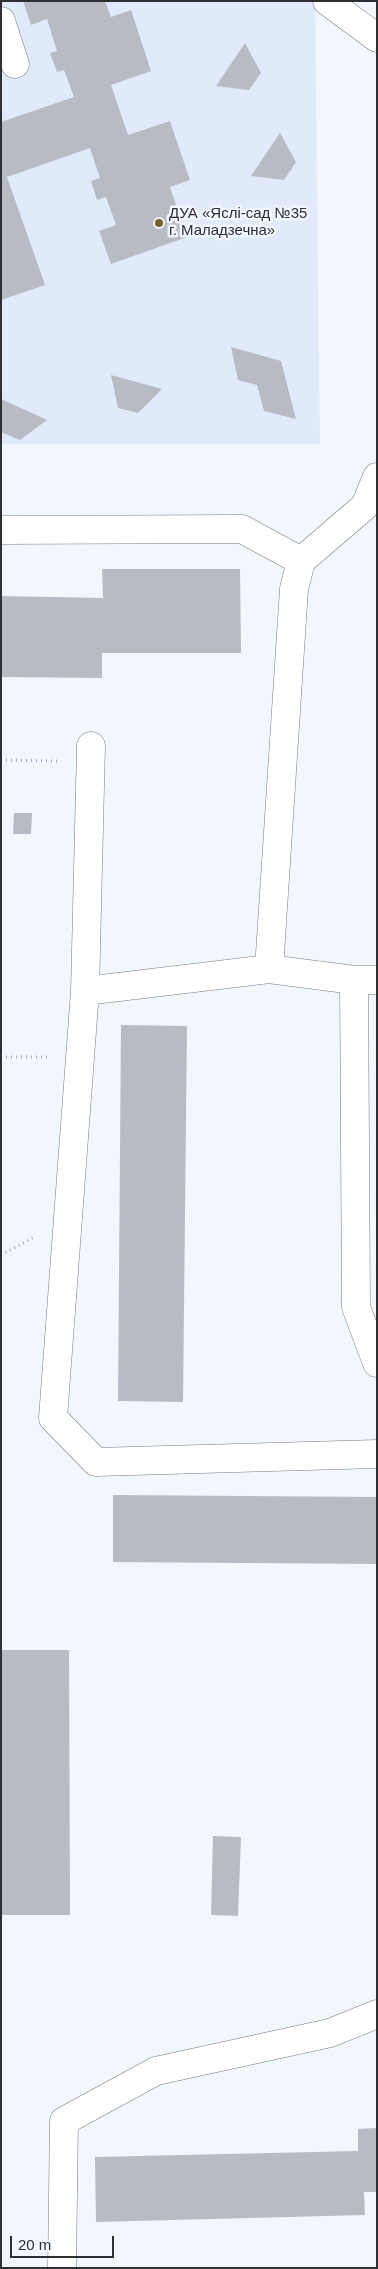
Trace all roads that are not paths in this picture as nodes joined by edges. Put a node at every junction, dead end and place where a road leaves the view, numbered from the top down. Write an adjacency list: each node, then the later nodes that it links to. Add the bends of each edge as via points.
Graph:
1 (327, 1): 3 (lane)
2 (1, 21): 4 (lane)
3 (377, 38)
4 (15, 64)
5 (377, 477): 7 (lane, via 365,506)
6 (1, 530): 7 (lane, via 242,529)
7 (301, 561): 9 (lane, via 294,589)
8 (91, 754): 11 (lane)
9 (269, 969): 10 (lane); 11 (lane)
10 (365, 980): 12 (lane, via 356,1307)
11 (85, 991): 13 (lane, via 53,1418 96,1462)
12 (377, 1363)
13 (377, 1454)
14 (377, 2014): 15 (lane, via 330,2032 156,2071 64,2121)
15 (62, 2268)

